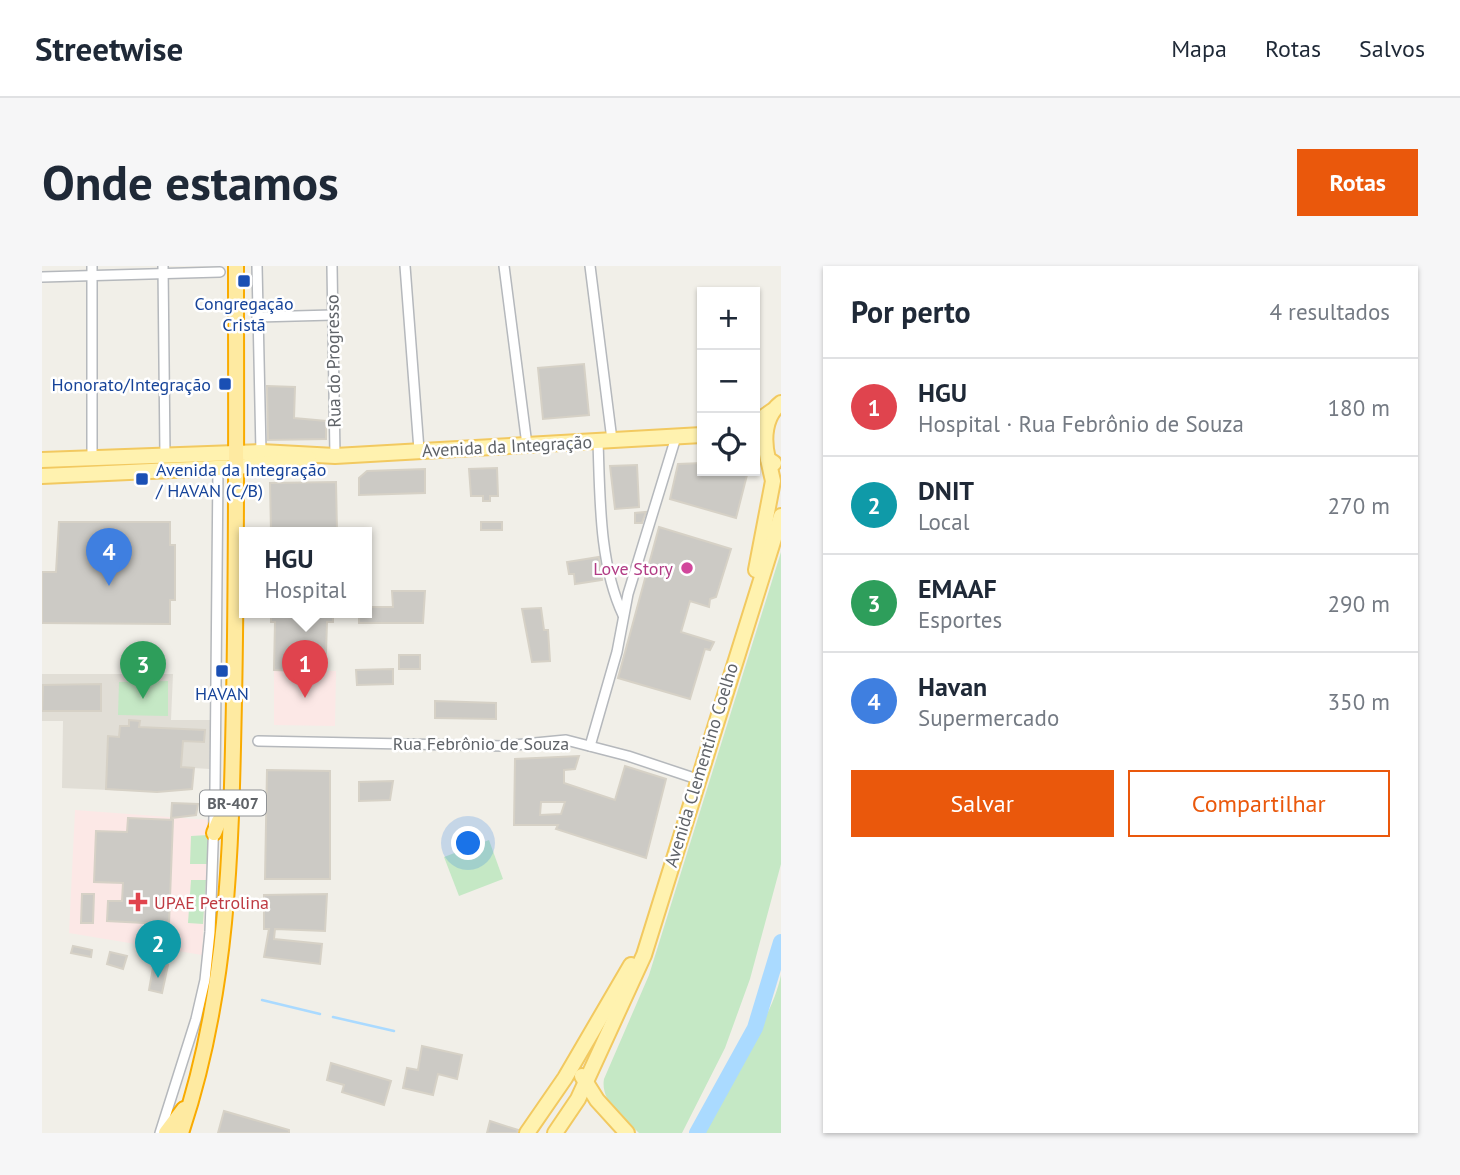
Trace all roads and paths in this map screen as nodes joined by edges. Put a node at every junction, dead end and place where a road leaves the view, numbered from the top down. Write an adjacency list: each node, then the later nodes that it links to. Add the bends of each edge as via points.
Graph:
1 (236, 266): 28 (highway, BR-407)
2 (257, 266): 12 (street)
3 (332, 266): 11 (street, Rua do Progresso)
4 (405, 266): 20 (street)
5 (504, 266): 19 (street)
6 (590, 266): 18 (street)
7 (163, 270): 8 (street); 9 (street); 23 (street)
8 (92, 271): 10 (street); 26 (street)
9 (220, 272)
10 (42, 277)
11 (333, 315): 12 (street); 25 (street, Rua do Progresso)
12 (257, 317): 21 (street)
13 (781, 391): 14 (main road)
14 (777, 407): 15 (main road); 22 (main road, Avenida Clementino Coelho, via 765,434)
15 (760, 419)
16 (697, 436): 17 (main road, Avenida da Integração)
17 (676, 437): 18 (main road, Avenida da Integração); 34 (street)
18 (605, 440): 19 (main road, Avenida da Integração); 34 (street, via 608,560)
19 (527, 445): 20 (main road, Avenida da Integração)
20 (419, 450): 25 (main road, Avenida da Integração)
21 (261, 452): 24 (main road, Avenida da Integração); 28 (main road, Avenida da Integração)
22 (763, 453): 29 (main road); 33 (main road, Avenida Clementino Coelho, via 773,481)
23 (165, 456): 26 (main road, Avenida da Integração); 28 (main road, Avenida da Integração)
24 (318, 456): 25 (main road, Avenida da Integração); 28 (main road, Avenida da Integração, via 297,461)
25 (335, 456)
26 (92, 459): 27 (main road, Avenida da Integração)
27 (42, 460)
28 (239, 460): 30 (main road, Avenida da Integração); 38 (highway, BR-407)
29 (781, 467)
30 (218, 468): 31 (main road, Avenida da Integração); 39 (street)
31 (42, 476)
32 (781, 516): 33 (main road, Avenida Clementino Coelho)
33 (752, 602): 37 (main road, Avenida Clementino Coelho)
34 (623, 615): 36 (street)
35 (258, 741): 36 (street, Rua Febrônio de Souza, via 505,746 566,740)
36 (590, 746): 37 (street, Rua Febrônio de Souza)
37 (697, 779): 40 (main road, Avenida Clementino Coelho)
38 (233, 806): 39 (highway); 43 (highway, BR-407, via 228,906 206,1051)
39 (214, 833): 44 (street, via 205,980)
40 (650, 929): 41 (main road, Avenida Clementino Coelho); 42 (main road, Avenida Clementino Coelho, via 623,1005)
41 (565, 1078): 42 (main road, via 577,1073); 47 (main road, Avenida Clementino Coelho)
42 (586, 1079): 48 (main road, Avenida Clementino Coelho); 49 (main road, via 597,1100)
43 (193, 1097): 45 (highway); 46 (highway, BR-407)
44 (160, 1133)
45 (166, 1133)
46 (181, 1133)
47 (527, 1133)
48 (555, 1133)
49 (627, 1133)

